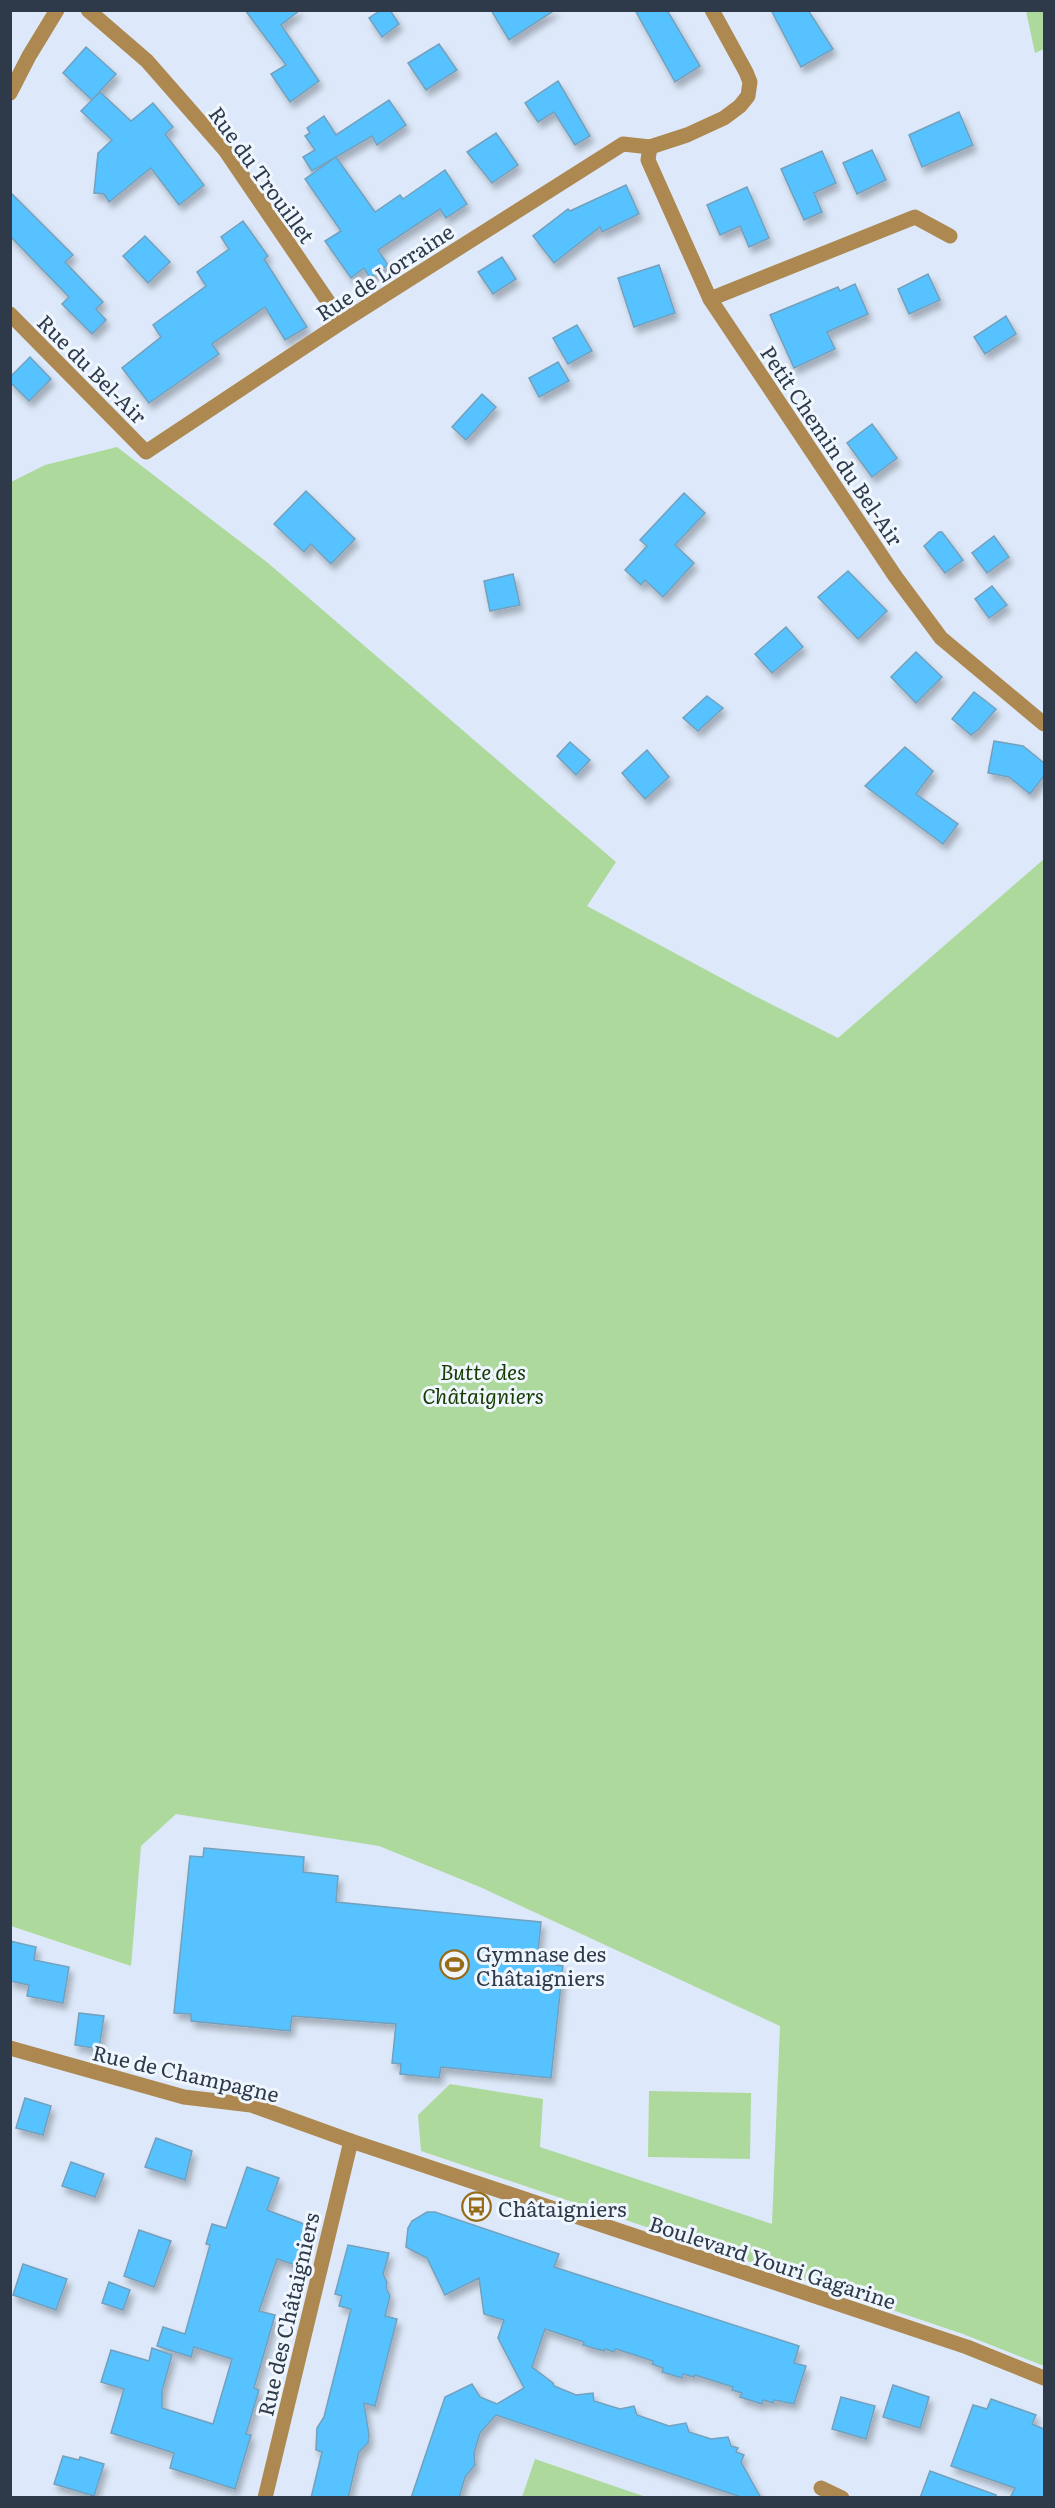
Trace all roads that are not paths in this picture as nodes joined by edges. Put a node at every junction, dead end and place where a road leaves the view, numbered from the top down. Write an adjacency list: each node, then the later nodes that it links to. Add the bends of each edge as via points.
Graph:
1 (57, 10): 4 (street)
2 (88, 10): 9 (street, Rue du Trouillet, via 147,61 225,150)
3 (712, 10): 5 (street, via 746,72 750,82 748,96 724,118)
4 (10, 93)
5 (650, 147): 7 (street, Petit Chemin du Bel-Air, via 648,160); 9 (street, Rue de Lorraine, via 623,144)
6 (950, 236): 7 (street, via 915,218)
7 (710, 300): 11 (street, Petit Chemin du Bel-Air, via 941,638)
8 (10, 314): 10 (street, Rue du Bel-Air)
9 (342, 322): 10 (street, Rue de Lorraine)
10 (146, 452)
11 (1044, 724)
12 (10, 2048): 13 (street, Rue de Champagne, via 184,2097 250,2105)
13 (351, 2141): 14 (street, Boulevard Youri Gagarine, via 967,2347); 16 (street, Rue des Châtaigniers)
14 (1044, 2378)
15 (821, 2488): 17 (street)
16 (265, 2498)
17 (842, 2498)

